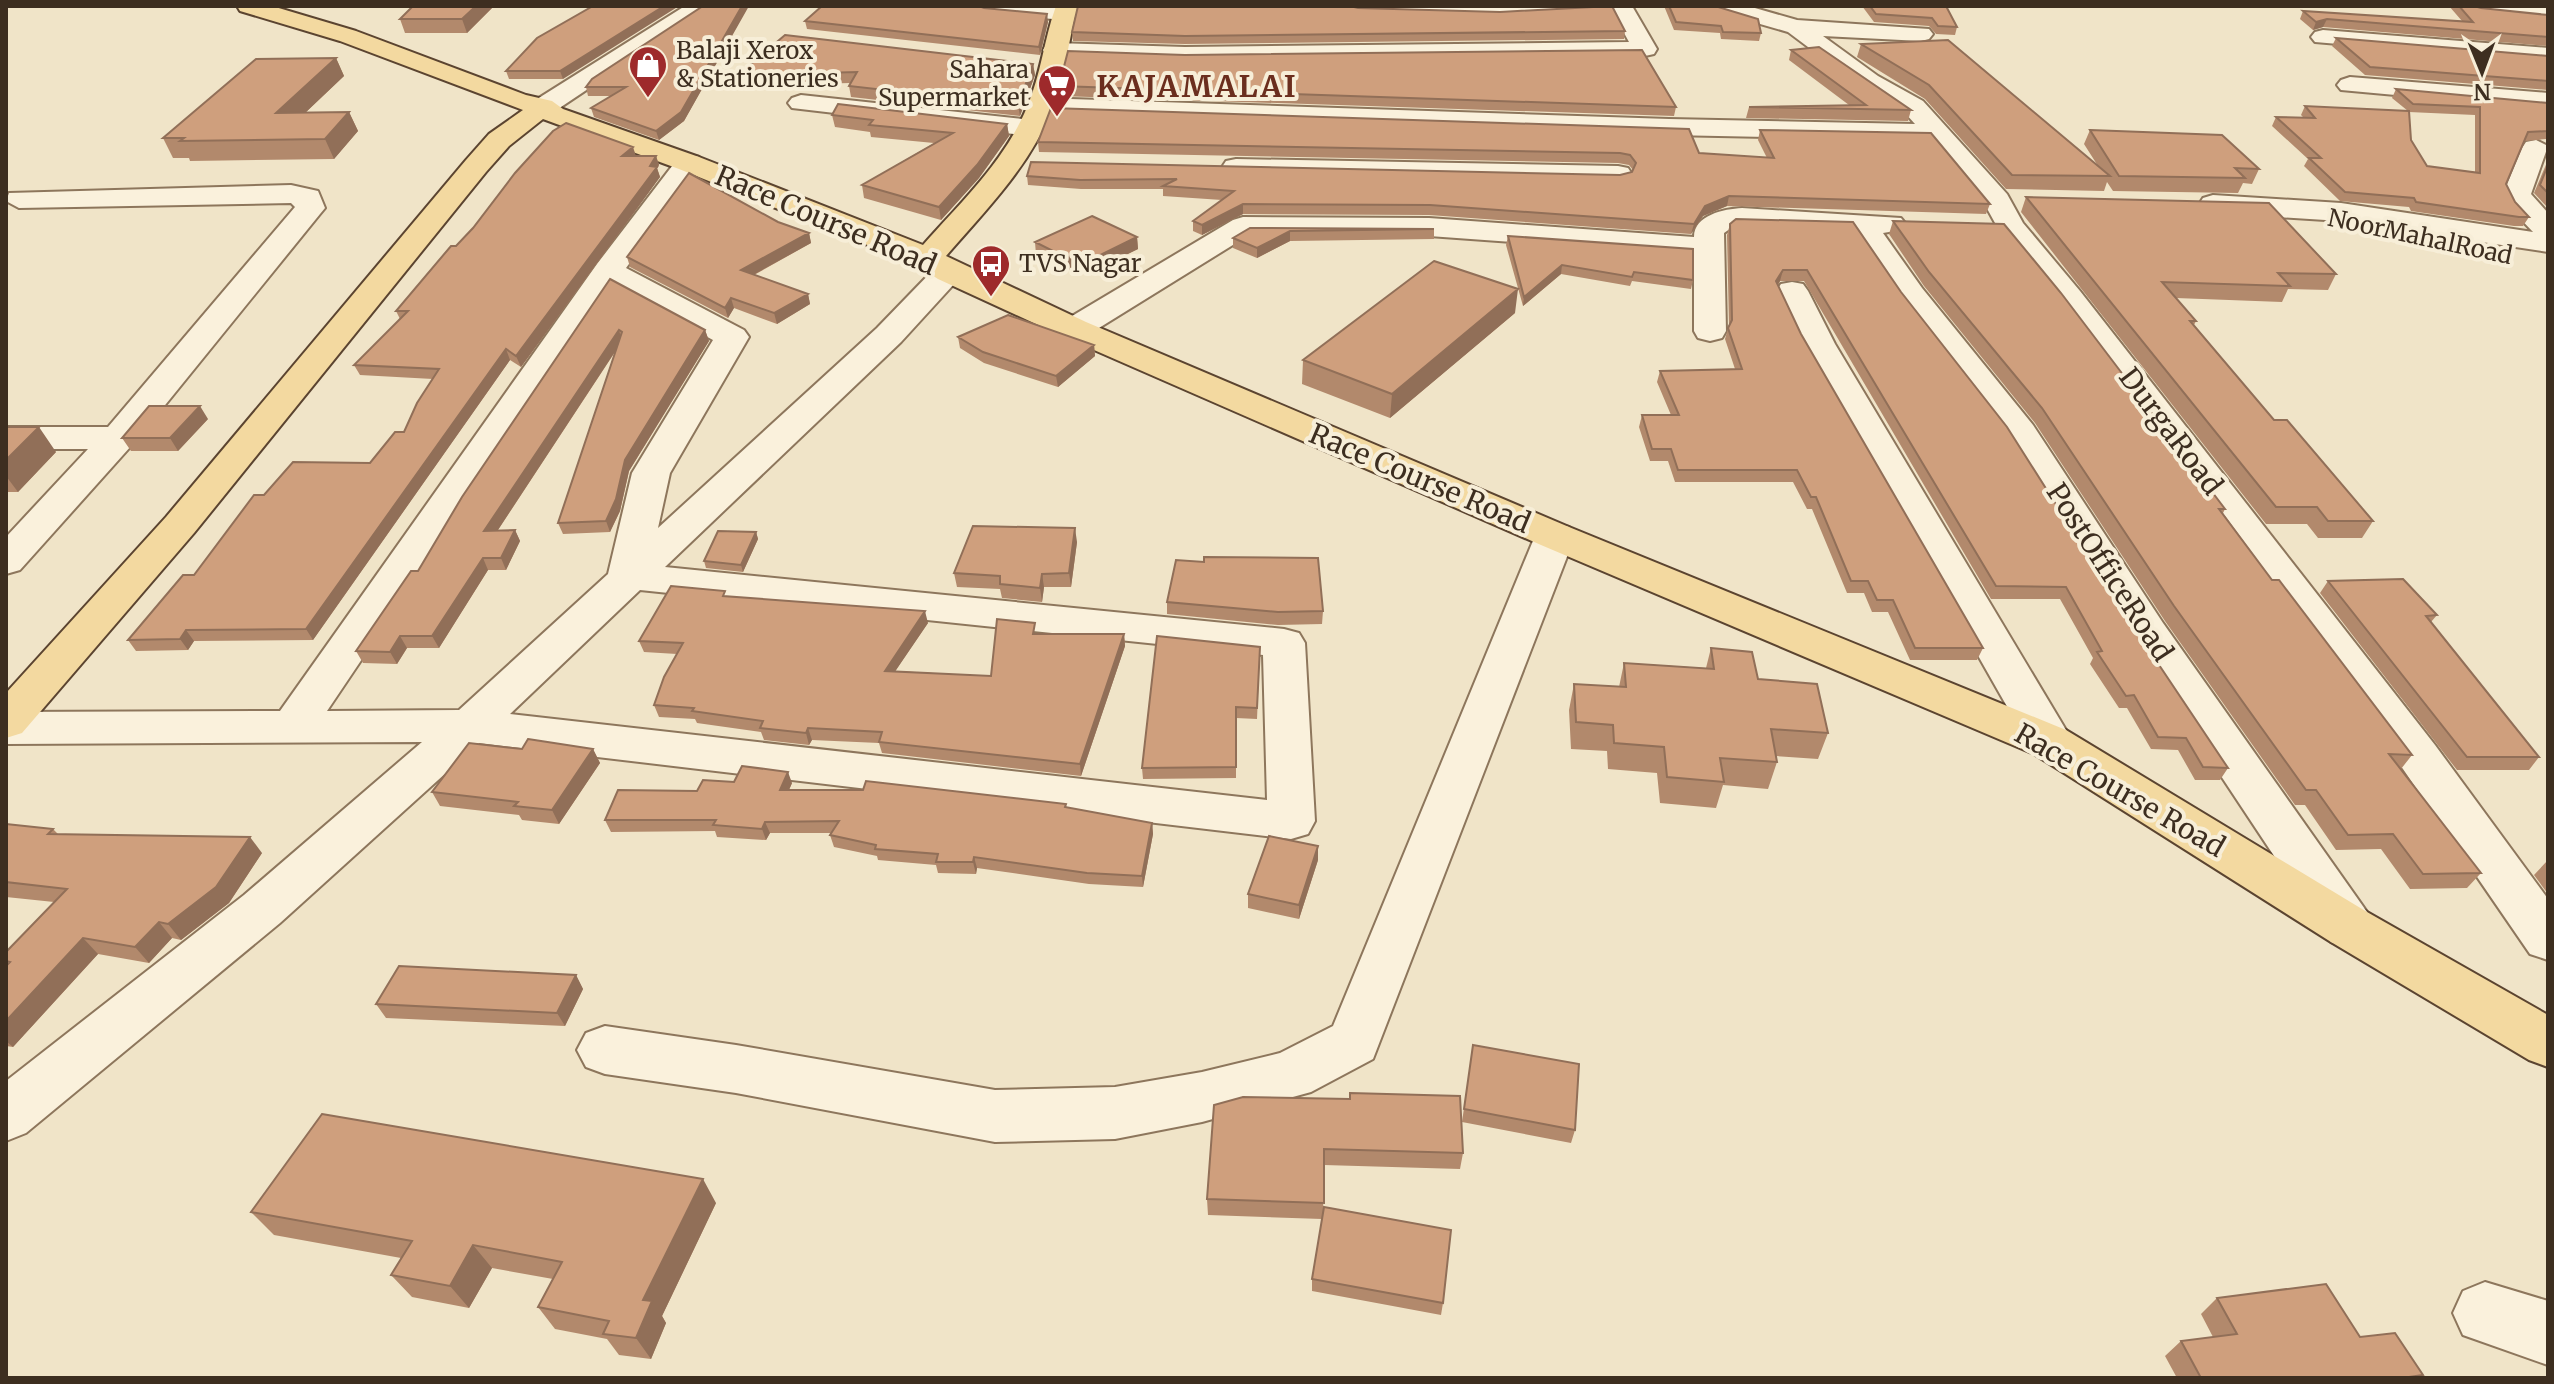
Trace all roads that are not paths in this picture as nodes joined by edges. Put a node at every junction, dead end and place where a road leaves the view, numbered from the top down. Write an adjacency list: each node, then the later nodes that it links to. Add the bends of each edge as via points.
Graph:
1 (248, 6): 22 (main road, Race Course Road, via 348,36)
2 (701, 6): 22 (street)
3 (986, 6): 10 (street)
4 (1341, 6): 15 (street)
5 (1358, 6): 6 (street)
6 (1607, 6)
7 (1621, 6): 15 (street, via 1645,49)
8 (1723, 6): 12 (street, DurgaRoad)
9 (2477, 6): 11 (street)
10 (1066, 9): 17 (main road)
11 (2548, 13)
12 (1796, 27): 13 (street); 24 (street, DurgaRoad, via 1914,107)
13 (1921, 34)
14 (2323, 37): 16 (street)
15 (1337, 53): 17 (street)
16 (2548, 55)
17 (1054, 58): 18 (street); 23 (main road)
18 (1022, 63)
19 (2350, 85): 20 (street)
20 (2548, 101)
21 (801, 103): 23 (street)
22 (543, 107): 25 (main road, Race Course Road); 32 (main road, via 499,140)
23 (1036, 117): 24 (street); 27 (main road)
24 (1935, 132): 59 (street, DurgaRoad, via 2069,298 2419,757)
25 (608, 134): 28 (main road, Race Course Road); 32 (main road, via 542,146 489,168)
26 (2536, 148): 38 (street, via 2517,194)
27 (1009, 162): 29 (street); 41 (main road)
28 (689, 163): 41 (main road, Race Course Road); 43 (street)
29 (1041, 163)
30 (1212, 166): 31 (street)
31 (1618, 174)
32 (455, 195): 54 (main road)
33 (19, 199): 48 (street, via 308,197 310,208)
34 (2179, 203): 35 (street)
35 (2291, 209): 39 (street); 42 (street, NoorMahalRoad)
36 (1862, 223): 37 (street); 40 (street, via 1727,218 1709,230); 58 (street, PostOfficeRoad, via 1911,295 2020,433 2148,633)
37 (1921, 224)
38 (2548, 230)
39 (2548, 243)
40 (1707, 247): 45 (street, via 1429,227 1243,226); 46 (street)
41 (938, 265): 45 (main road, Race Course Road); 50 (street, via 889,335)
42 (2548, 265)
43 (608, 271): 49 (street, via 732,337); 55 (street)
44 (1792, 291): 57 (street)
45 (1074, 329): 51 (main road, Race Course Road)
46 (1710, 331)
47 (6, 438): 48 (street)
48 (117, 438): 52 (street)
49 (651, 473): 50 (street); 53 (street)
50 (721, 491): 53 (street)
51 (1555, 536): 57 (main road, Race Course Road); 61 (street, via 1354,1042 1291,1075 1202,1097 1115,1113 995,1116)
52 (6, 561)
53 (628, 576): 56 (street); 56 (street, via 1284,643 1291,821)
54 (6, 725): 55 (street)
55 (294, 725): 56 (street)
56 (470, 726): 62 (street, via 262,909)
57 (2050, 742): 58 (main road, Race Course Road)
58 (2349, 927): 60 (main road, Race Course Road)
59 (2548, 939)
60 (2548, 1043)
61 (605, 1050)
62 (6, 1115)
63 (2485, 1313): 64 (street)
64 (2548, 1333)

